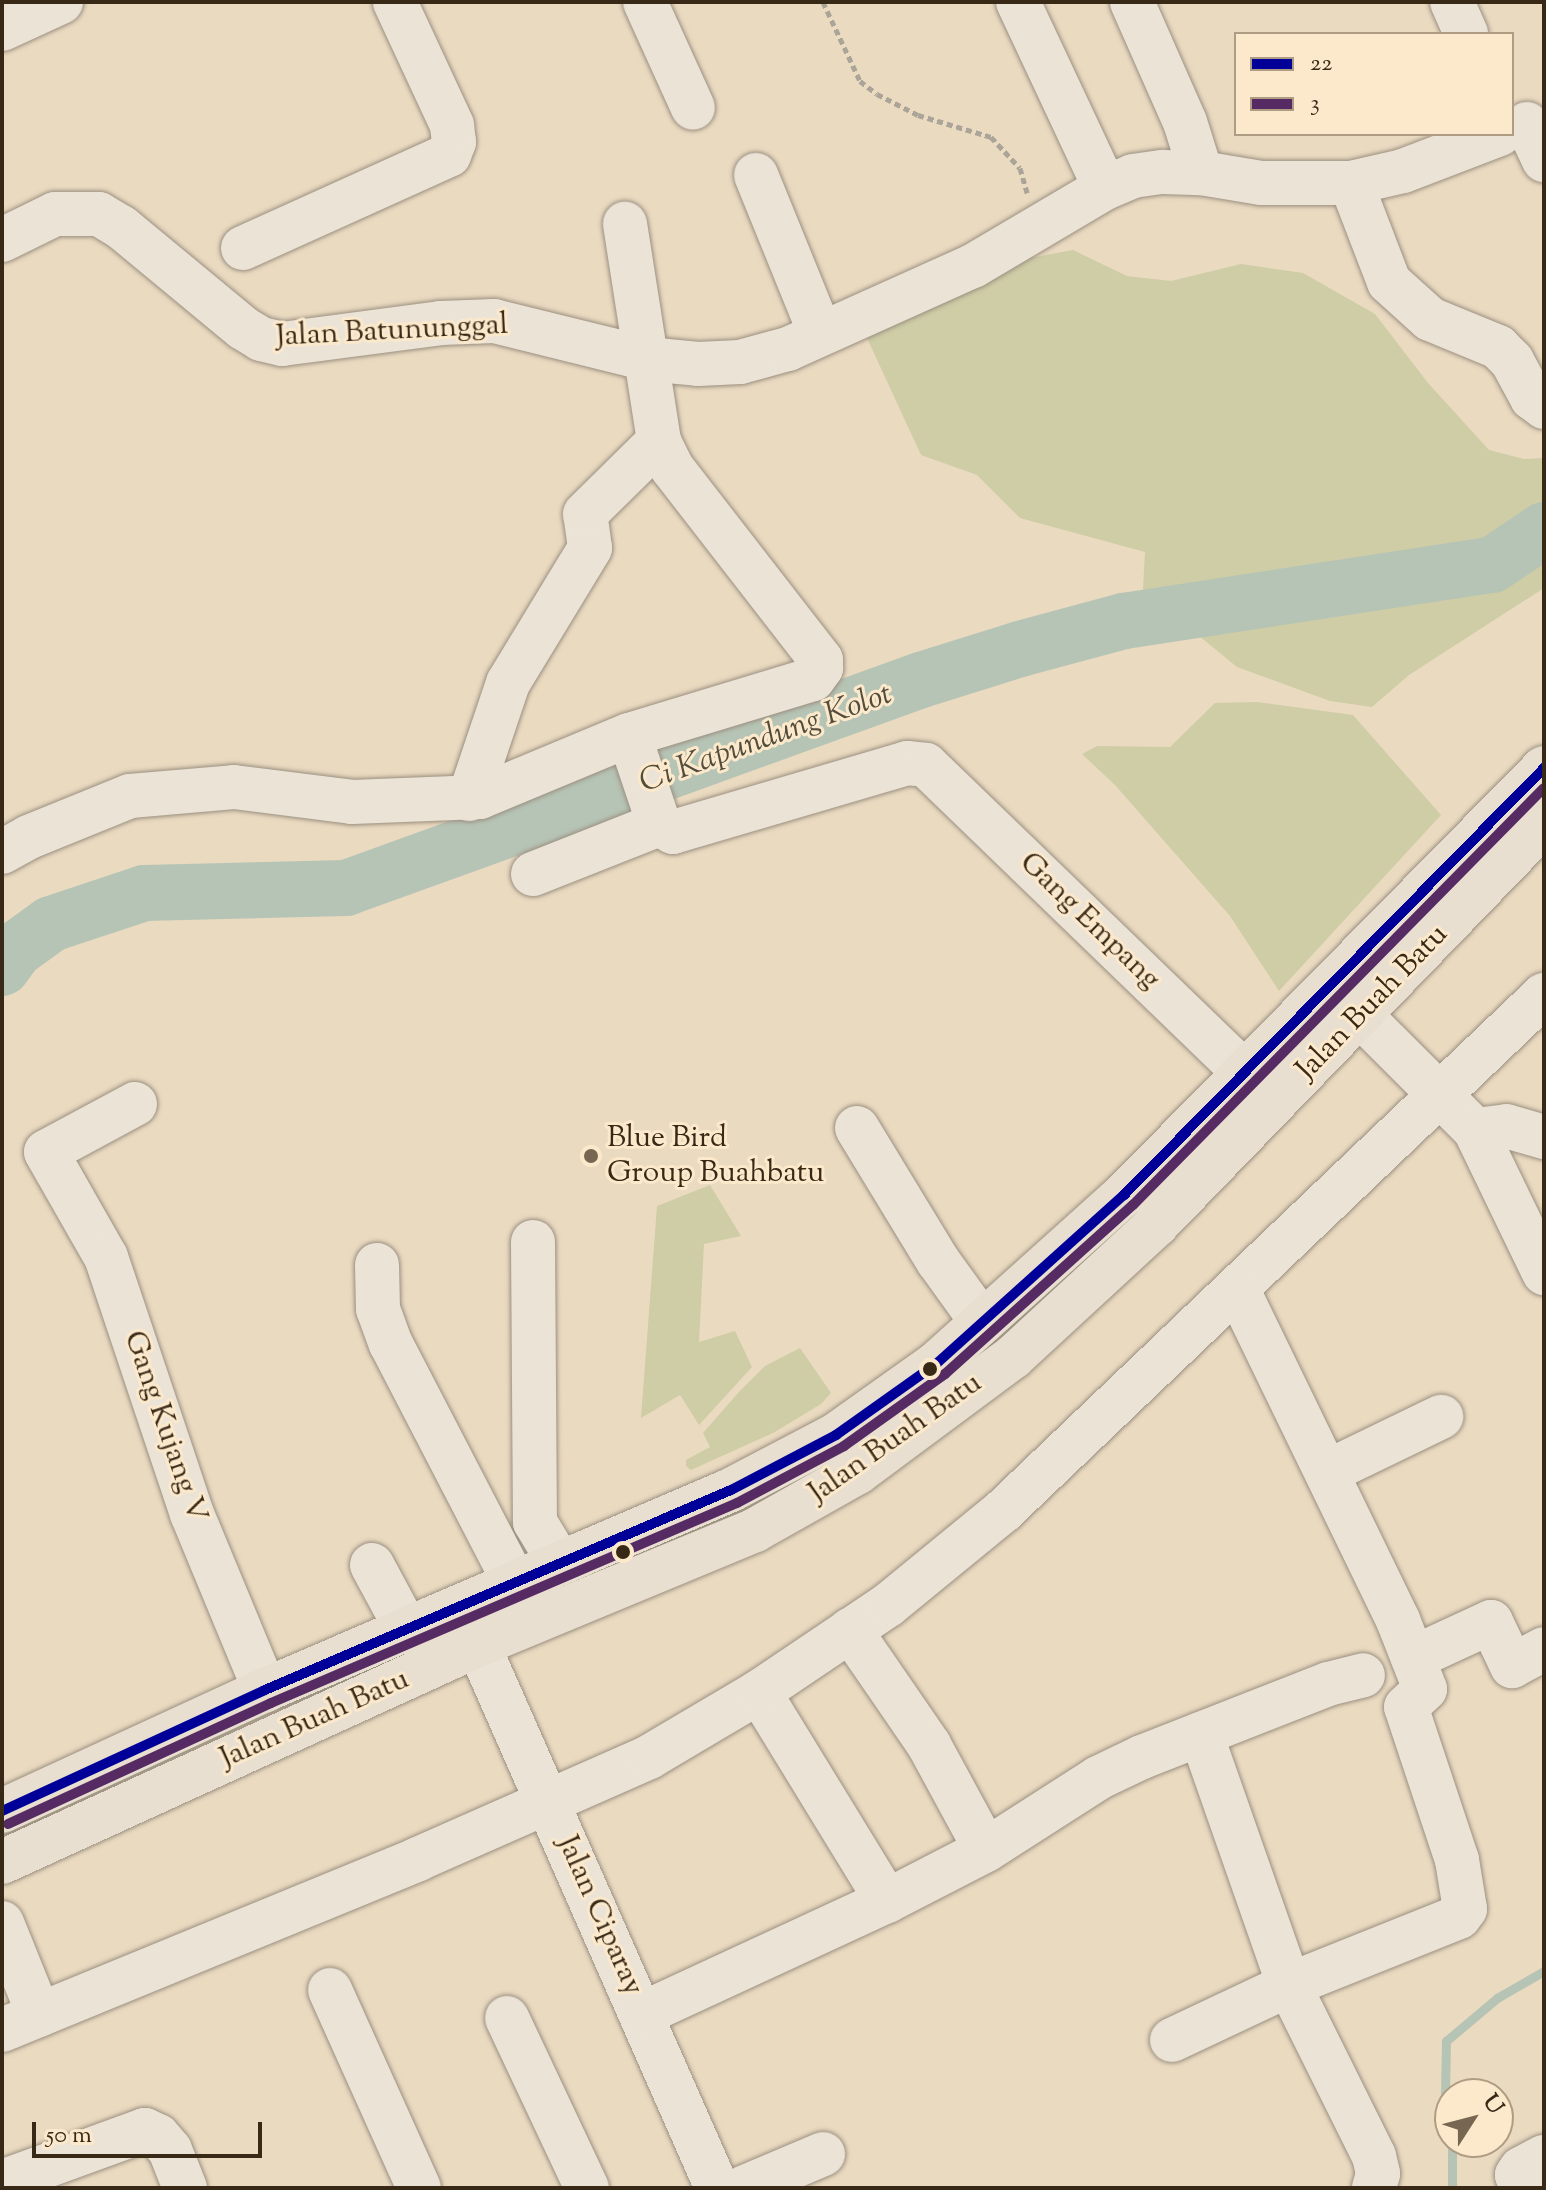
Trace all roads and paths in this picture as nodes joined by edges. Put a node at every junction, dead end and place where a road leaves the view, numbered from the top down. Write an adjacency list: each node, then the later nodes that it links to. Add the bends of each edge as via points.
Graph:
1 (61, 2): 8 (street)
2 (395, 2): 19 (street, via 452,125 449,155)
3 (645, 2): 10 (street)
4 (823, 2): 17 (path, via 860,81 918,115 991,137 1001,147 1020,168)
5 (1018, 2): 15 (street)
6 (1132, 2): 12 (street, via 1185,122)
7 (1452, 2): 9 (street)
8 (2, 29)
9 (1465, 32)
10 (693, 108)
11 (1525, 133): 14 (street)
12 (1201, 173): 14 (street, via 1261,183); 15 (street, via 1133,176)
13 (756, 175): 20 (street)
14 (1351, 183): 22 (street, via 1389,282 1430,319 1505,352)
15 (1105, 188): 17 (street, Jalan Batununggal)
16 (625, 224): 21 (street)
17 (1037, 229): 20 (street, Jalan Batununggal, via 973,266)
18 (2, 240): 21 (street, Jalan Batununggal, via 55,214 99,214 243,328 282,344 441,323 517,324)
19 (243, 248)
20 (820, 333): 21 (street, Jalan Batununggal, via 788,349 740,362)
21 (647, 359): 23 (street)
22 (1538, 403)
23 (659, 441): 24 (street, via 672,468 821,660 821,668 813,679); 26 (street, via 585,514 590,548 508,683)
24 (635, 752): 26 (street); 27 (street)
25 (1544, 768): 33 (main road, Jalan Buah Batu)
26 (486, 793): 29 (street, via 352,802 234,787 130,796)
27 (657, 817): 30 (street); 33 (street, Gang Empang, via 673,832 686,830 919,762)
28 (1544, 824): 32 (main road, Jalan Buah Batu)
29 (2, 852)
30 (533, 874)
31 (1544, 995): 34 (street)
32 (1360, 1015): 34 (street); 40 (main road, Jalan Buah Batu)
33 (1244, 1072): 39 (main road, Jalan Buah Batu)
34 (1439, 1092): 37 (street); 46 (street)
35 (135, 1104): 59 (street, Gang Kujang V, via 46,1152 106,1257 192,1514)
36 (857, 1128): 47 (street)
37 (1475, 1130): 38 (street, via 1506,1126); 45 (street)
38 (1544, 1137)
39 (1178, 1143): 40 (main road, via 1183,1161); 41 (main road, Jalan Buah Batu)
40 (1210, 1173): 42 (main road, Jalan Buah Batu)
41 (1124, 1195): 42 (main road, via 1145,1193 1157,1204); 47 (main road, Jalan Buah Batu)
42 (1157, 1224): 55 (main road, Jalan Buah Batu, via 1013,1357 858,1472 755,1530)
43 (533, 1242): 50 (street, via 535,1522)
44 (377, 1265): 52 (street, via 378,1309 391,1344)
45 (1544, 1273)
46 (1237, 1289): 49 (street); 54 (street, via 1003,1511)
47 (982, 1322): 50 (main road, Jalan Buah Batu, via 936,1364 795,1459)
48 (1441, 1417): 49 (street)
49 (1327, 1472): 57 (street)
50 (559, 1562): 52 (main road, Jalan Buah Batu)
51 (372, 1565): 53 (street)
52 (515, 1583): 53 (main road, Jalan Buah Batu)
53 (407, 1630): 59 (main road, Jalan Buah Batu)
54 (850, 1630): 60 (street); 64 (street, via 929,1745)
55 (478, 1645): 62 (street, Jalan Ciparay); 65 (main road, Jalan Buah Batu)
56 (1544, 1649): 57 (street, via 1512,1666 1491,1622)
57 (1413, 1658): 68 (street, via 1425,1689 1406,1707 1457,1860 1464,1913)
58 (1363, 1675): 61 (street)
59 (265, 1690): 63 (main road, Jalan Buah Batu)
60 (759, 1692): 62 (street, via 676,1743); 66 (street)
61 (1201, 1734): 64 (street, via 1098,1778); 68 (street)
62 (549, 1802): 70 (street, Jalan Ciparay); 72 (street)
63 (2, 1811)
64 (986, 1850): 66 (street)
65 (2, 1862)
66 (887, 1901): 70 (street)
67 (2, 1923): 72 (street)
68 (1289, 1985): 73 (street); 81 (street, via 1374,2156)
69 (330, 1990): 79 (street)
70 (642, 2014): 77 (street, Jalan Ciparay)
71 (507, 2018): 80 (street)
72 (21, 2022)
73 (1172, 2040)
74 (823, 2154): 77 (street)
75 (1544, 2157): 82 (street, via 1521,2169 1517,2175)
76 (2, 2182): 78 (street, via 145,2130 170,2150)
77 (715, 2185)
78 (185, 2188)
79 (419, 2188)
80 (587, 2188)
81 (1374, 2188)
82 (1522, 2188)

